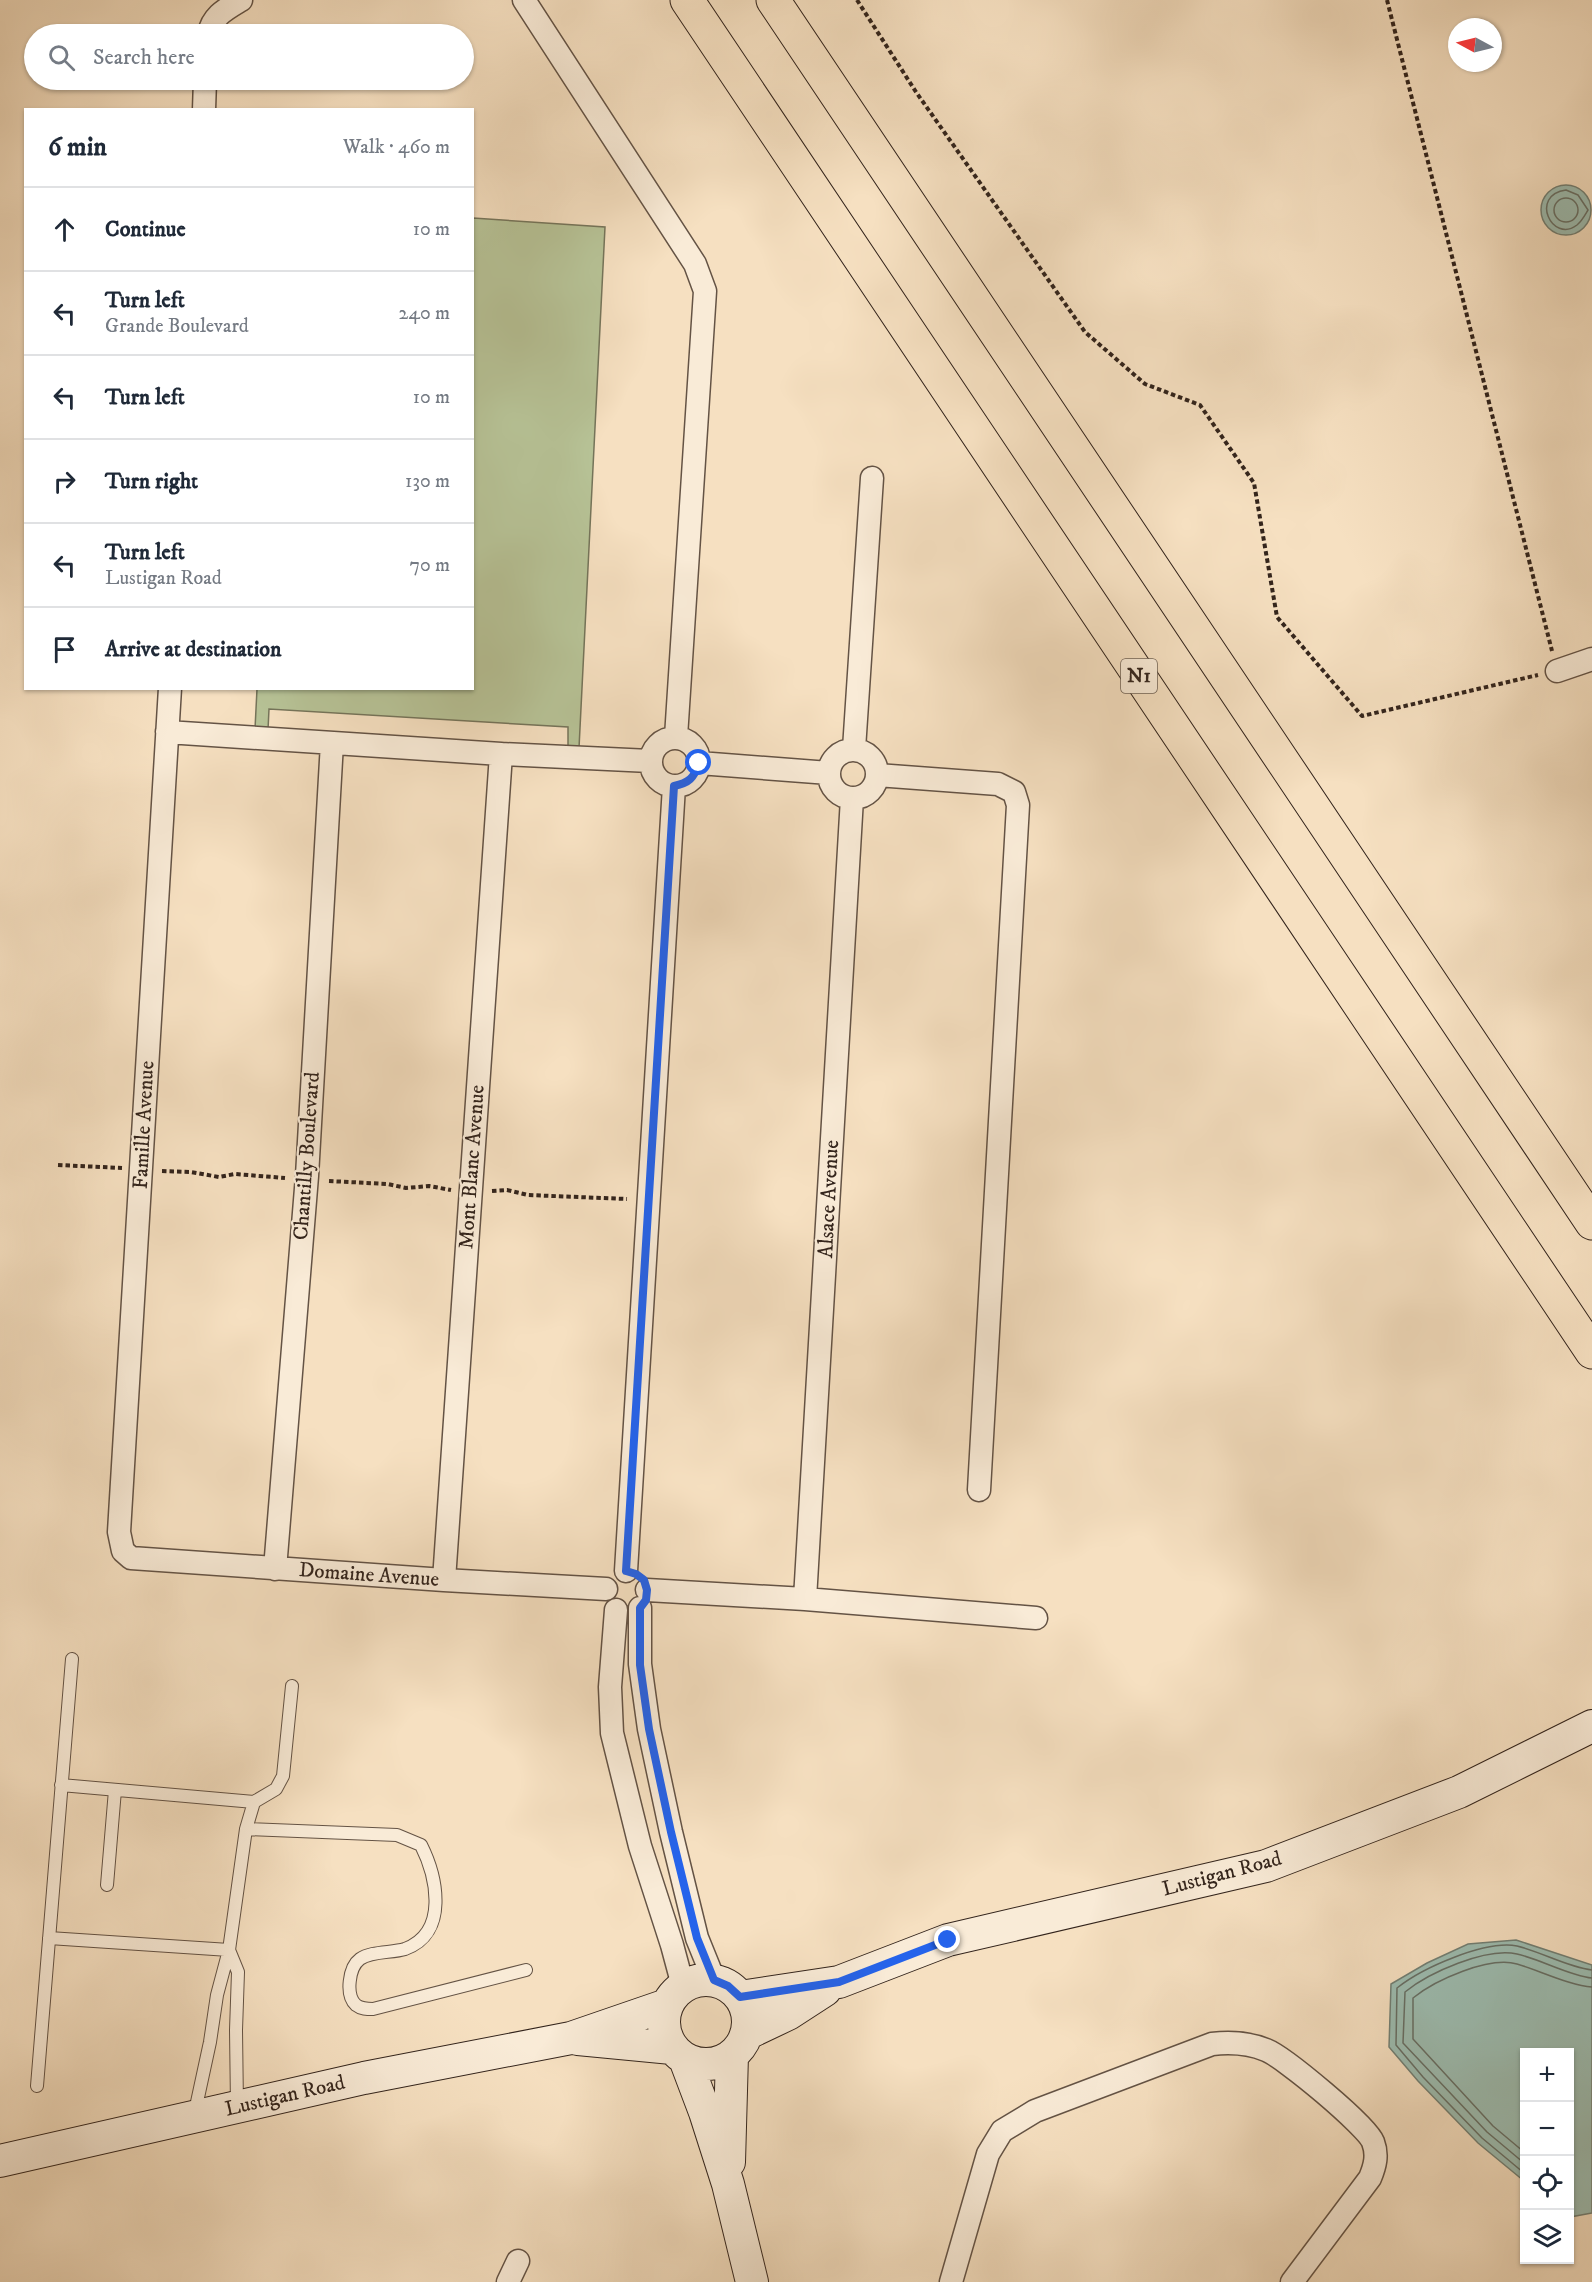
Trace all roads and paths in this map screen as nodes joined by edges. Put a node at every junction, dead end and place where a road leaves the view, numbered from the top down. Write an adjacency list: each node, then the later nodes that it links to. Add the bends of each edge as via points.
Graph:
1 (241, 0): 7 (street, via 220,13)
2 (524, 0): 15 (street, via 695,264 705,291)
3 (687, 0): 31 (highway, N1)
4 (773, 0): 30 (highway)
5 (857, 0): 12 (path, via 916,92 1085,332 1145,384 1200,405 1254,483 1277,617 1362,716)
6 (1388, 0): 12 (path)
7 (212, 24)
8 (205, 90): 9 (street)
9 (204, 108)
10 (872, 478): 17 (street)
11 (1592, 659): 12 (street)
12 (1557, 671)
13 (170, 690): 14 (street, Famille Avenue)
14 (167, 732): 16 (street); 26 (street, Famille Avenue)
15 (676, 737): 19 (street, via 663,740); 20 (street, via 688,741)
16 (332, 743): 18 (street); 27 (street, Chantilly Boulevard)
17 (854, 749): 21 (street, via 842,752); 22 (street, via 875,762)
18 (501, 754): 19 (street); 28 (street, Mont Blanc Avenue)
19 (650, 761): 23 (street, via 653,773 662,783)
20 (699, 763): 21 (street); 23 (street, via 686,784)
21 (829, 773): 24 (street, via 840,795)
22 (878, 775): 24 (street, via 874,787); 32 (street, via 998,784 1014,792 1018,805)
23 (674, 786): 29 (street)
24 (852, 798): 39 (street, Alsace Avenue)
25 (58, 1165): 26 (path)
26 (141, 1169): 27 (path, via 219,1177 235,1174); 33 (street, Famille Avenue, via 119,1532 123,1551)
27 (307, 1179): 28 (path); 34 (street, Chantilly Boulevard)
28 (470, 1190): 29 (path); 36 (street, Mont Blanc Avenue)
29 (649, 1201): 35 (street)
30 (1592, 1223)
31 (1592, 1352)
32 (979, 1490)
33 (131, 1558): 34 (street, Domaine Avenue)
34 (275, 1569): 36 (street, Domaine Avenue)
35 (626, 1571): 37 (street, via 614,1575); 38 (street, via 644,1580)
36 (444, 1580): 37 (street, Domaine Avenue)
37 (606, 1589): 40 (street, via 606,1598)
38 (644, 1599): 39 (street); 40 (street, via 628,1613); 44 (street, via 640,1665)
39 (805, 1599): 41 (street)
40 (616, 1610): 45 (street, via 610,1687)
41 (1036, 1617)
42 (72, 1659): 47 (lane)
43 (292, 1686): 51 (lane, via 283,1776 276,1789)
44 (648, 1721): 45 (street); 48 (street)
45 (612, 1726): 50 (street)
46 (1592, 1726): 58 (street, Lustigan Road, via 1459,1792 1266,1866 948,1940)
47 (62, 1785): 49 (lane); 54 (lane)
48 (661, 1785): 50 (street); 57 (street, via 697,1938)
49 (115, 1790): 51 (lane); 53 (lane)
50 (626, 1793): 59 (street, via 639,1846 669,1934)
51 (254, 1802): 52 (lane)
52 (246, 1829): 55 (lane); 56 (lane, via 397,1835 421,1845 434,1884 435,1915 416,1944 362,1958 355,1964 350,1994 363,2009)
53 (107, 1885)
54 (49, 1938): 55 (lane); 64 (lane)
55 (229, 1950): 65 (lane, via 238,1972); 66 (lane)
56 (526, 1970)
57 (714, 1980): 59 (street, via 703,1980); 60 (street)
58 (839, 1982): 60 (street, Lustigan Road); 62 (street, Lustigan Road)
59 (675, 1996): 61 (street, Lustigan Road); 63 (street, via 664,2027)
60 (740, 1997): 62 (street, via 748,2021)
61 (571, 2038): 63 (street, Lustigan Road); 65 (street, Lustigan Road, via 364,2078)
62 (739, 2045): 63 (street, via 721,2062 709,2064 696,2063); 68 (street)
63 (678, 2053): 68 (street, via 705,2112)
64 (37, 2086)
65 (237, 2108): 66 (street, Lustigan Road)
66 (194, 2117): 67 (street, Lustigan Road)
67 (0, 2161)
68 (728, 2184): 71 (street)
69 (518, 2261): 70 (street)
70 (508, 2282)
71 (752, 2282)
72 (951, 2282): 73 (street, via 988,2154 1002,2131 1035,2111 1212,2044 1231,2042 1266,2050 1288,2062 1373,2141 1376,2154 1371,2178)
73 (1292, 2282)

